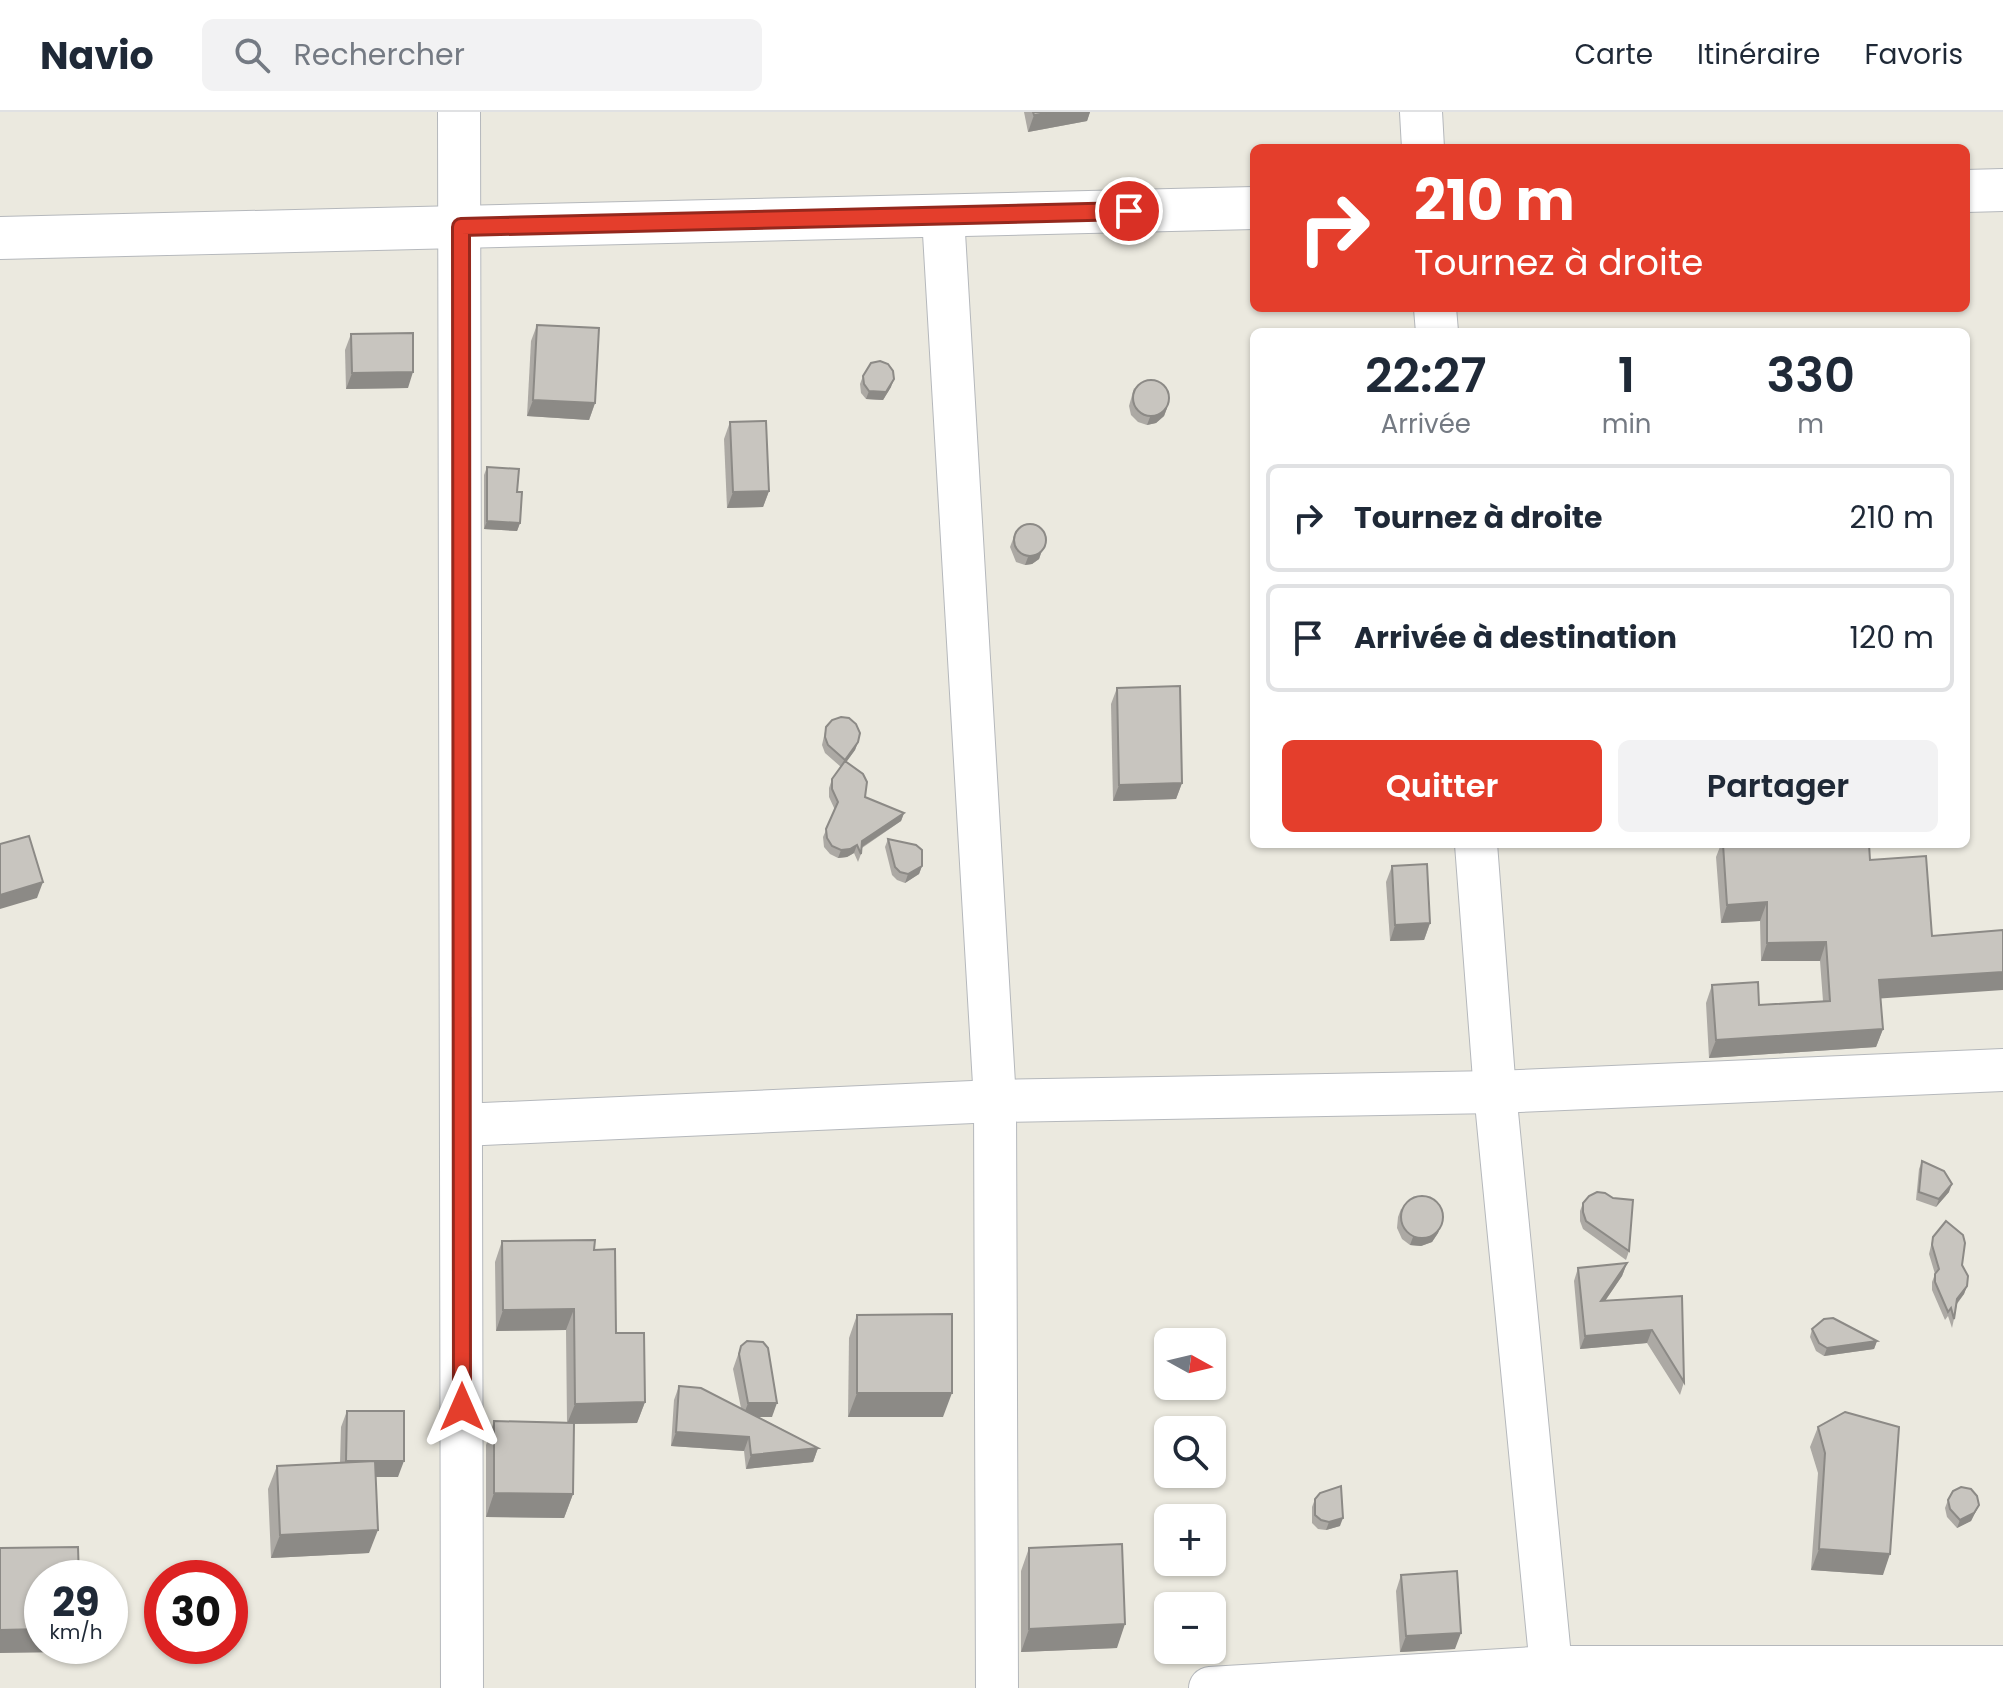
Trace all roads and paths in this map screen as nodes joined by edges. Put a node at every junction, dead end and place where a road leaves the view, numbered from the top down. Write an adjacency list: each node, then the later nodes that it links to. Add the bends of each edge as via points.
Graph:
1 (459, 112): 8 (street)
2 (1421, 112): 3 (street)
3 (1423, 144)
4 (2003, 190): 5 (street)
5 (1970, 191)
6 (1250, 208): 7 (street)
7 (943, 216): 8 (street); 13 (street)
8 (461, 227): 9 (street); 14 (street)
9 (0, 238)
10 (1476, 848): 12 (street)
11 (2003, 1070): 12 (street)
12 (1495, 1092): 13 (street); 16 (street)
13 (995, 1101): 14 (street); 18 (street)
14 (462, 1125): 17 (street)
15 (2003, 1667): 16 (street)
16 (1552, 1677): 19 (street)
17 (462, 1688)
18 (997, 1688)
19 (1210, 1688)

